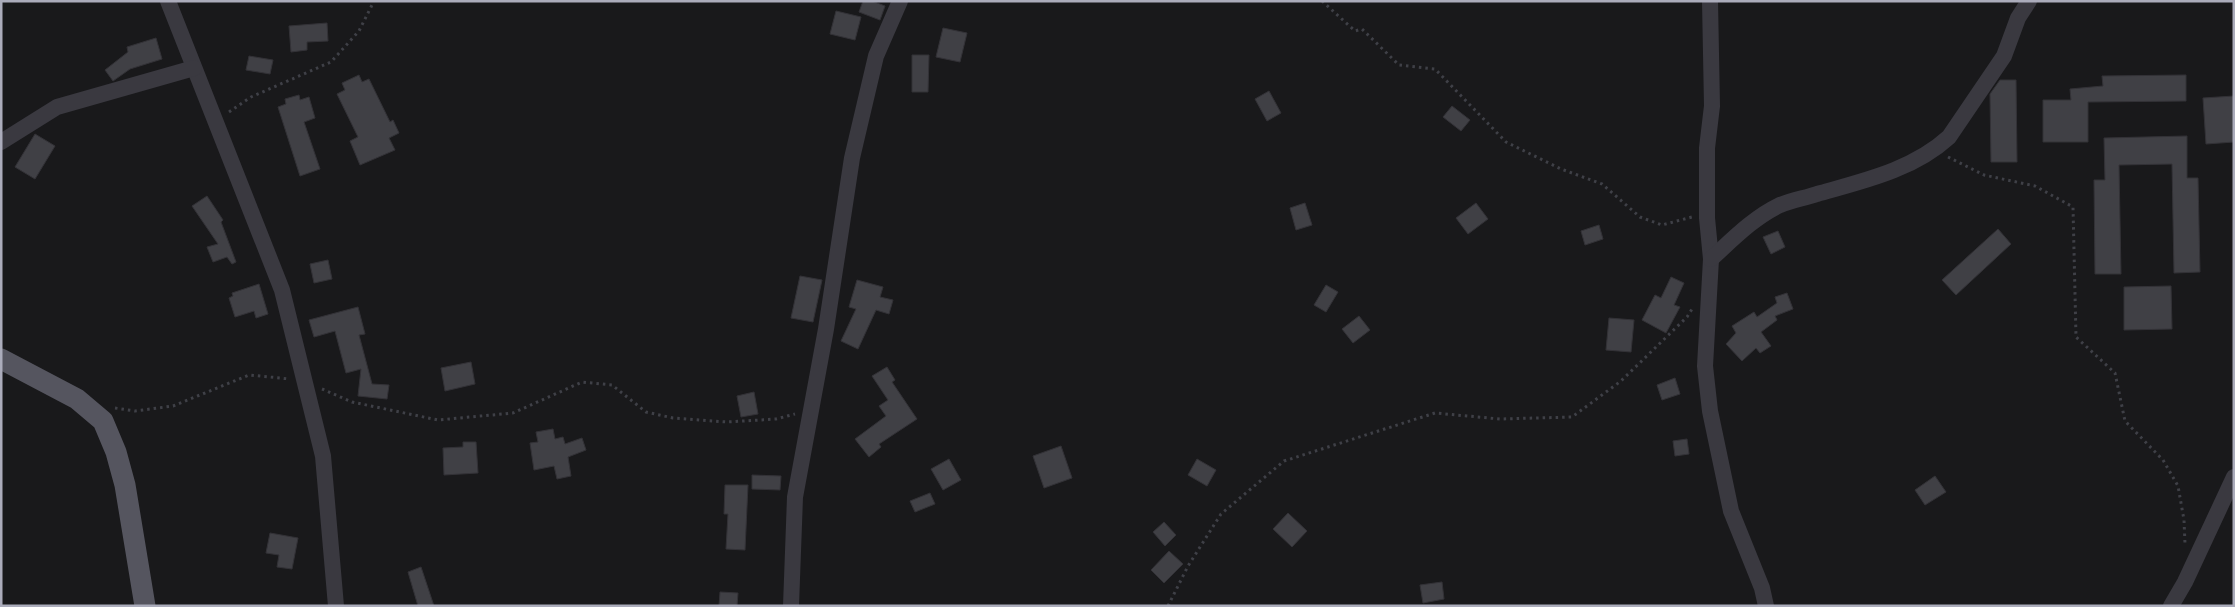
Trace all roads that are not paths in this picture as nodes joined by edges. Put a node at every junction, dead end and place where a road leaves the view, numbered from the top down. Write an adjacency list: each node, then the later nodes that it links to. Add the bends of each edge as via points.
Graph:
1 (168, 1): 5 (street)
2 (900, 1): 12 (street, via 876,56 852,158 826,329 795,498)
3 (1710, 1): 7 (street, via 1712,106 1707,148 1707,214)
4 (2029, 1): 7 (street, via 2018,18 2004,56 1949,137 1934,150 1894,171 1783,204 1763,214)
5 (194, 68): 6 (street, via 57,107); 11 (street, via 282,290 323,456)
6 (1, 142)
7 (1711, 259): 13 (street, via 1705,366 1710,411 1730,511 1762,588)
8 (1, 359): 10 (main road, via 82,403 103,421 125,485)
9 (2234, 477): 14 (street)
10 (146, 606)
11 (336, 606)
12 (790, 606)
13 (1766, 606)
14 (2171, 606)

